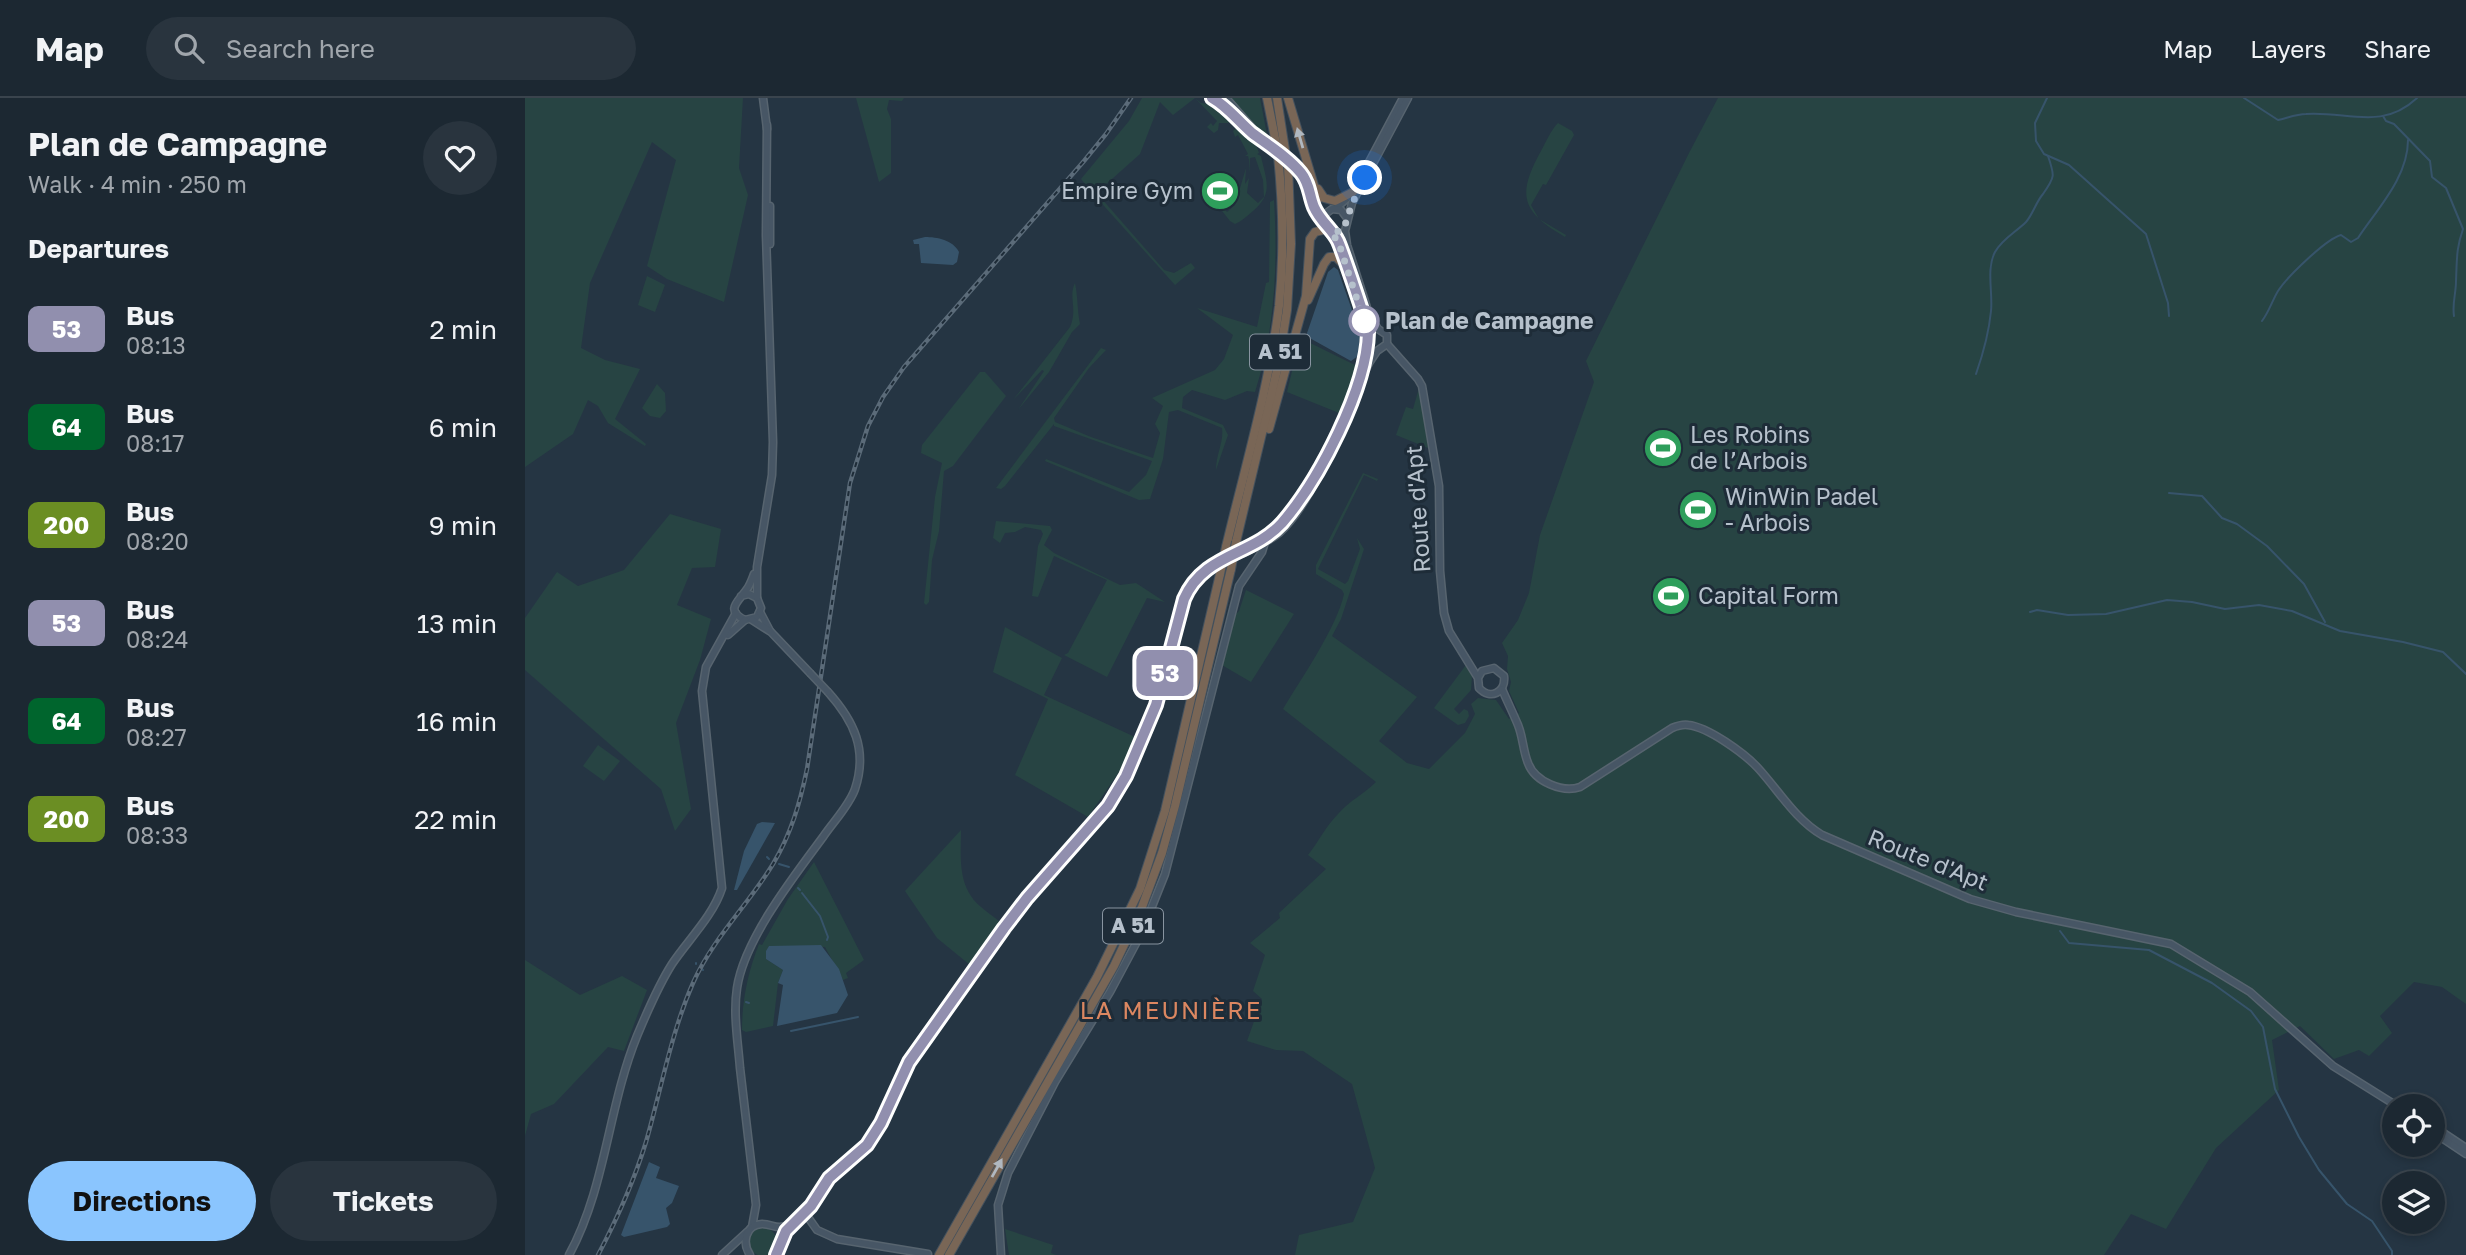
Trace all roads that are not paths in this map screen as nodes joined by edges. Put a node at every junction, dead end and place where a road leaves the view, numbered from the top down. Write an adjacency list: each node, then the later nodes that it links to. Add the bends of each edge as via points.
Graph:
1 (764, 98): 32 (main road, via 772,475)
2 (1209, 98): 9 (main road)
3 (1226, 98): 9 (main road)
4 (1265, 98): 9 (highway, A 51)
5 (1277, 98): 9 (highway, A 51)
6 (1289, 98): 10 (highway, one-way to 6)
7 (1403, 98): 12 (main road)
8 (1408, 98): 16 (main road)
9 (1277, 151): 11 (main road); 28 (highway, A 51, via 1291,244 1287,310); 34 (highway, A 51, bridge, via 1282,214 1276,322 1226,547)
10 (1312, 178): 12 (highway, via 1326,199 1338,201); 13 (highway)
11 (1311, 190): 13 (main road); 15 (main road)
12 (1353, 192): 14 (main road)
13 (1318, 200): 14 (main road)
14 (1334, 209): 15 (main road); 16 (main road, via 1341,210)
15 (1323, 220): 17 (main road)
16 (1347, 221): 17 (main road, via 1341,231); 19 (main road, via 1347,245)
17 (1330, 230): 18 (main road); 21 (highway, via 1315,232 1310,239 1307,289)
18 (1351, 281): 20 (main road); 21 (highway, via 1338,258 1327,259)
19 (1378, 329): 20 (main road); 23 (main road, via 1387,335)
20 (1368, 333): 22 (main road)
21 (1293, 343): 28 (highway)
22 (1366, 344): 24 (main road); 26 (main road)
23 (1387, 344): 24 (main road); 25 (main road, Route d'Apt)
24 (1378, 351): 25 (main road, Route d'Apt); 26 (main road)
25 (1403, 364): 42 (main road, Route d'Apt, via 1418,379 1424,395 1439,486 1444,613)
26 (1351, 401): 27 (main road)
27 (1325, 459): 29 (main road, via 1295,514); 30 (main road, via 1280,524)
28 (1237, 539): 61 (highway, A 51, one-way to 28, bridge, via 1109,974 1142,907 1171,822)
29 (1265, 542): 30 (main road); 33 (main road)
30 (1253, 546): 31 (main road); 33 (main road)
31 (1241, 554)
32 (757, 567): 35 (main road); 36 (main road)
33 (1251, 568): 66 (main road, via 1238,590 1174,848 1156,898 1110,992 1055,1082 1008,1173 997,1205)
34 (1216, 569): 53 (main road, via 1192,590 1145,735 1108,806 1004,928 922,1041 867,1145 829,1178); 61 (highway, A 51, via 1165,811 1140,890)
35 (741, 596): 36 (main road); 38 (main road)
36 (757, 598): 37 (main road)
37 (761, 612): 39 (main road); 40 (main road)
38 (736, 614): 39 (main road); 41 (main road)
39 (748, 620): 40 (main road); 41 (main road)
40 (771, 632): 52 (main road, bridge, via 851,722 860,761 855,789 768,914 737,988 737,1035)
41 (717, 647): 63 (main road, via 704,673 702,705 722,888 668,972 636,1039 587,1214)
42 (1465, 654): 43 (main road, Route d'Apt); 44 (main road, Route d'Apt)
43 (1485, 669): 44 (main road); 45 (main road, via 1500,671)
44 (1478, 678): 46 (main road, via 1479,688)
45 (1502, 689): 46 (main road); 47 (main road, Route d'Apt)
46 (1492, 694): 47 (main road, Route d'Apt)
47 (1514, 715): 48 (main road, Route d'Apt, via 1532,771 1567,789 1596,777 1672,728 1686,724 1704,730 1745,756 1804,823 1822,835 1969,899 2171,944 2249,992 2333,1066)
48 (2382, 1098)
49 (2445, 1135): 51 (main road)
50 (2445, 1138): 51 (main road)
51 (2464, 1147)
52 (757, 1205): 56 (main road); 57 (main road)
53 (805, 1213): 54 (main road); 55 (main road)
54 (794, 1222): 55 (main road); 56 (main road); 58 (main road)
55 (811, 1224): 62 (main road, via 837,1239)
56 (771, 1227): 57 (main road); 58 (main road)
57 (751, 1229): 59 (main road); 60 (main road, via 744,1242)
58 (781, 1243): 65 (main road)
59 (730, 1247): 60 (main road, via 739,1245); 64 (main road)
60 (748, 1252)
61 (945, 1252)
62 (928, 1254)
63 (569, 1255)
64 (722, 1255)
65 (775, 1255)
66 (1001, 1255)

